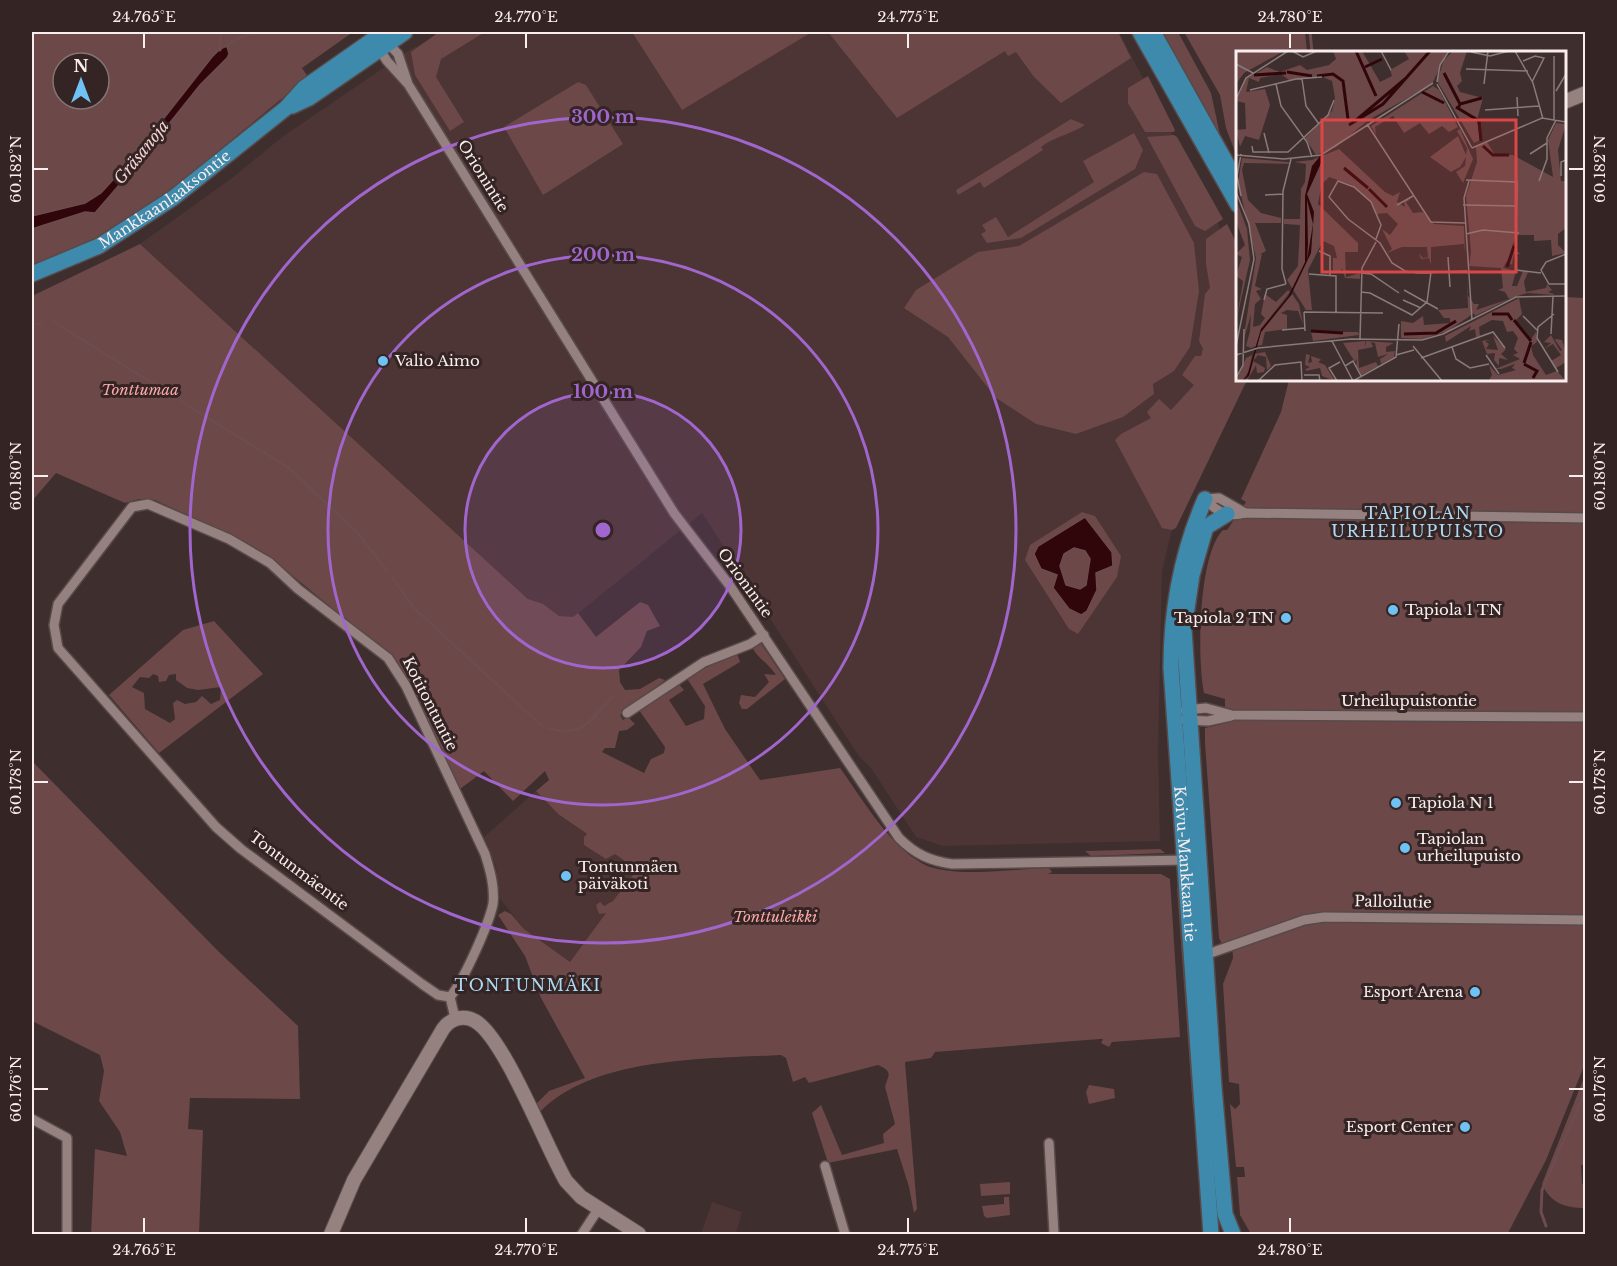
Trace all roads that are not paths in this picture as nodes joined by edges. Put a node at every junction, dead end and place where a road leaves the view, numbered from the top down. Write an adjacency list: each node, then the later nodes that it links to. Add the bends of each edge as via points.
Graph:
1 (405, 32): 4 (main road, Mankkaanlaaksontie)
2 (1140, 32): 8 (main road)
3 (1153, 32): 7 (main road)
4 (383, 40): 9 (main road, Mankkaanlaaksontie, via 309,98 286,108 128,229 99,246); 15 (street, Orionintie, via 674,513)
5 (1586, 93): 6 (street)
6 (1566, 101)
7 (1236, 180)
8 (1236, 201)
9 (32, 274)
10 (1205, 499): 12 (street, via 1219,498); 13 (street); 17 (main road, Koivu-Mankkaan tie, via 1178,579 1171,645)
11 (148, 504): 22 (street, Kotitontuntie, via 229,539 270,563 388,658 406,686 485,854 493,881 489,916); 22 (street, Tontunmäentie, via 132,507 63,594 54,624 58,648 216,827 422,984)
12 (1245, 513): 13 (street); 14 (street)
13 (1227, 514): 17 (main road, Koivu-Mankkaan tie, via 1206,527 1186,603)
14 (1586, 518)
15 (764, 635): 16 (street, via 704,662); 19 (street, Orionintie, via 890,826 917,854 952,864)
16 (627, 713)
17 (1184, 715): 18 (street, Urheilupuistontie, via 1208,721 1232,715); 19 (main road, Koivu-Mankkaan tie)
18 (1586, 717)
19 (1191, 860): 21 (main road, Koivu-Mankkaan tie); 34 (main road, Koivu-Mankkaan tie)
20 (1586, 920): 21 (street, Palloilutie, via 1344,916 1304,920)
21 (1205, 955): 35 (main road, Koivu-Mankkaan tie, via 1225,1214)
22 (450, 996): 23 (street)
23 (455, 1018): 27 (street, via 476,1021 496,1043 566,1181); 29 (street, via 442,1029 354,1180)
24 (32, 1119): 28 (street, via 67,1138)
25 (1049, 1143): 33 (street)
26 (825, 1166): 32 (street)
27 (599, 1208): 30 (street); 31 (street)
28 (67, 1234)
29 (331, 1234)
30 (582, 1234)
31 (639, 1234)
32 (846, 1234)
33 (1054, 1234)
34 (1211, 1234): 35 (main road)
35 (1232, 1234)

